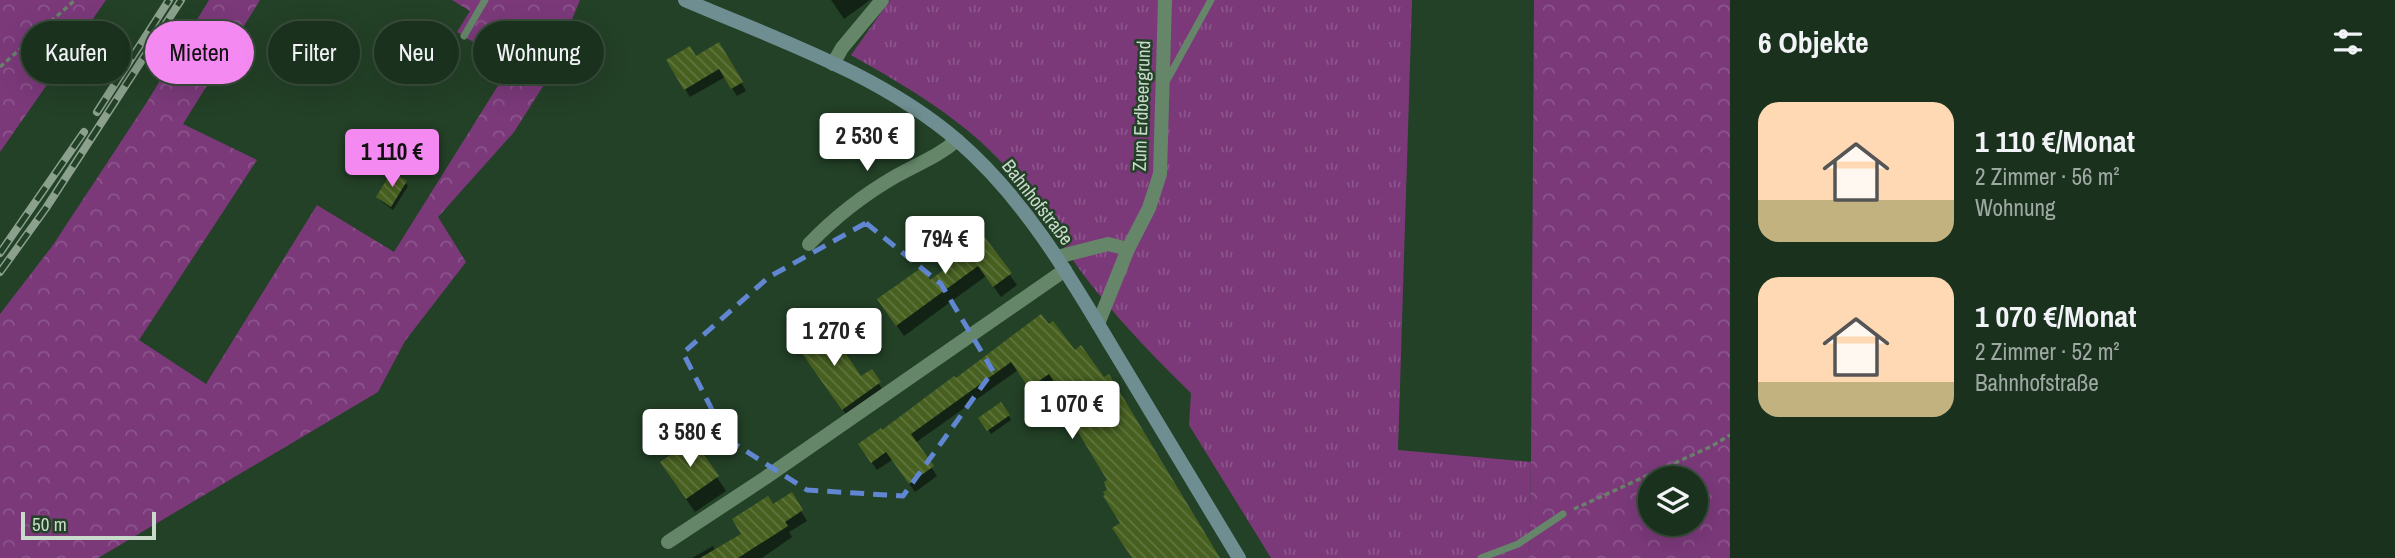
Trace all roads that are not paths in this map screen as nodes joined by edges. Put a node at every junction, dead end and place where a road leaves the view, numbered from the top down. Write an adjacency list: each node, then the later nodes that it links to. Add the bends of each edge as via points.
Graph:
1 (485, 0): 6 (lane)
2 (685, 0): 7 (main road, Bahnhofstraße)
3 (882, 0): 7 (street)
4 (1165, 0): 8 (street, Zum Erdbeergrund)
5 (1211, 0): 8 (lane)
6 (464, 36)
7 (833, 64): 9 (main road, Bahnhofstraße, via 914,108)
8 (1160, 92): 11 (street, Zum Erdbeergrund, via 1160,174)
9 (957, 140): 10 (street, via 872,191); 12 (main road, Bahnhofstraße, via 1010,193)
10 (809, 244)
11 (1128, 249): 12 (street, via 1108,244); 14 (street, Zum Erdbeergrund)
12 (1057, 257): 13 (main road, Bahnhofstraße)
13 (1065, 270): 14 (main road, Bahnhofstraße); 16 (street)
14 (1098, 324): 17 (main road, Bahnhofstraße)
15 (1563, 514): 18 (lane, via 1518,544)
16 (668, 542)
17 (1239, 558)
18 (1481, 558)

